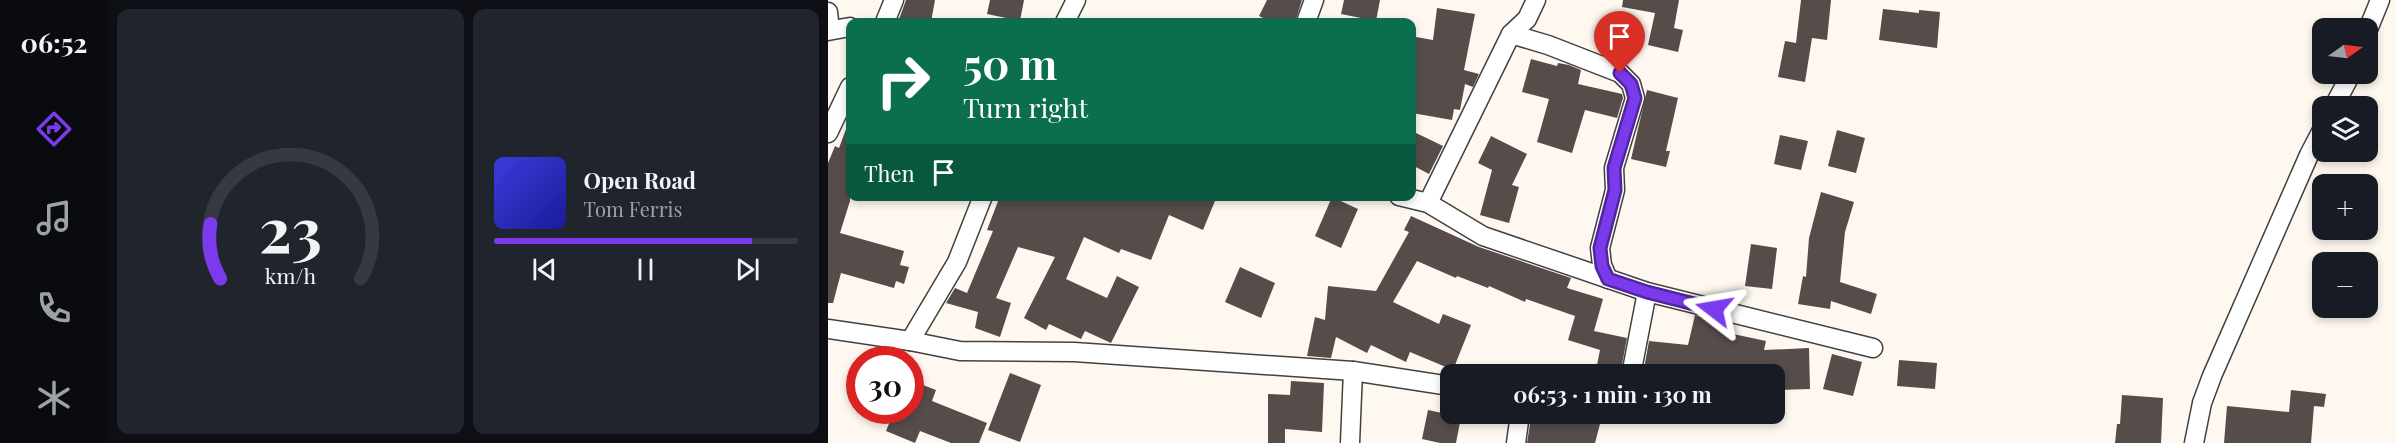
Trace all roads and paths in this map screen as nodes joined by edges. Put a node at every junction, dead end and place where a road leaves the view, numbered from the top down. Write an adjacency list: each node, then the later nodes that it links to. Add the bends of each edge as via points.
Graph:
1 (894, 0): 6 (street)
2 (1076, 0): 7 (street)
3 (1314, 0): 8 (street)
4 (1536, 0): 12 (street, via 1527,19)
5 (2380, 0): 9 (street)
6 (885, 18)
7 (1067, 18)
8 (1307, 18)
9 (2373, 18)
10 (829, 24): 11 (street)
11 (846, 26)
12 (1511, 34): 18 (street); 19 (street, via 1620,73 1631,84 1635,98 1614,168 1615,190 1600,248)
13 (846, 95): 14 (street)
14 (828, 133)
15 (2312, 149): 30 (street, via 2212,376)
16 (1416, 200): 18 (street)
17 (981, 201): 22 (street, via 957,262)
18 (1428, 202): 19 (street, via 1483,236)
19 (1608, 279): 20 (street)
20 (1647, 292): 23 (street); 24 (street)
21 (828, 329): 22 (street)
22 (910, 341): 25 (street, via 960,351 1074,352)
23 (1873, 348)
24 (1633, 364)
25 (1353, 370): 26 (street); 28 (street)
26 (1440, 384)
27 (1519, 424): 29 (street)
28 (1350, 443)
29 (1516, 443)
30 (2194, 443)

